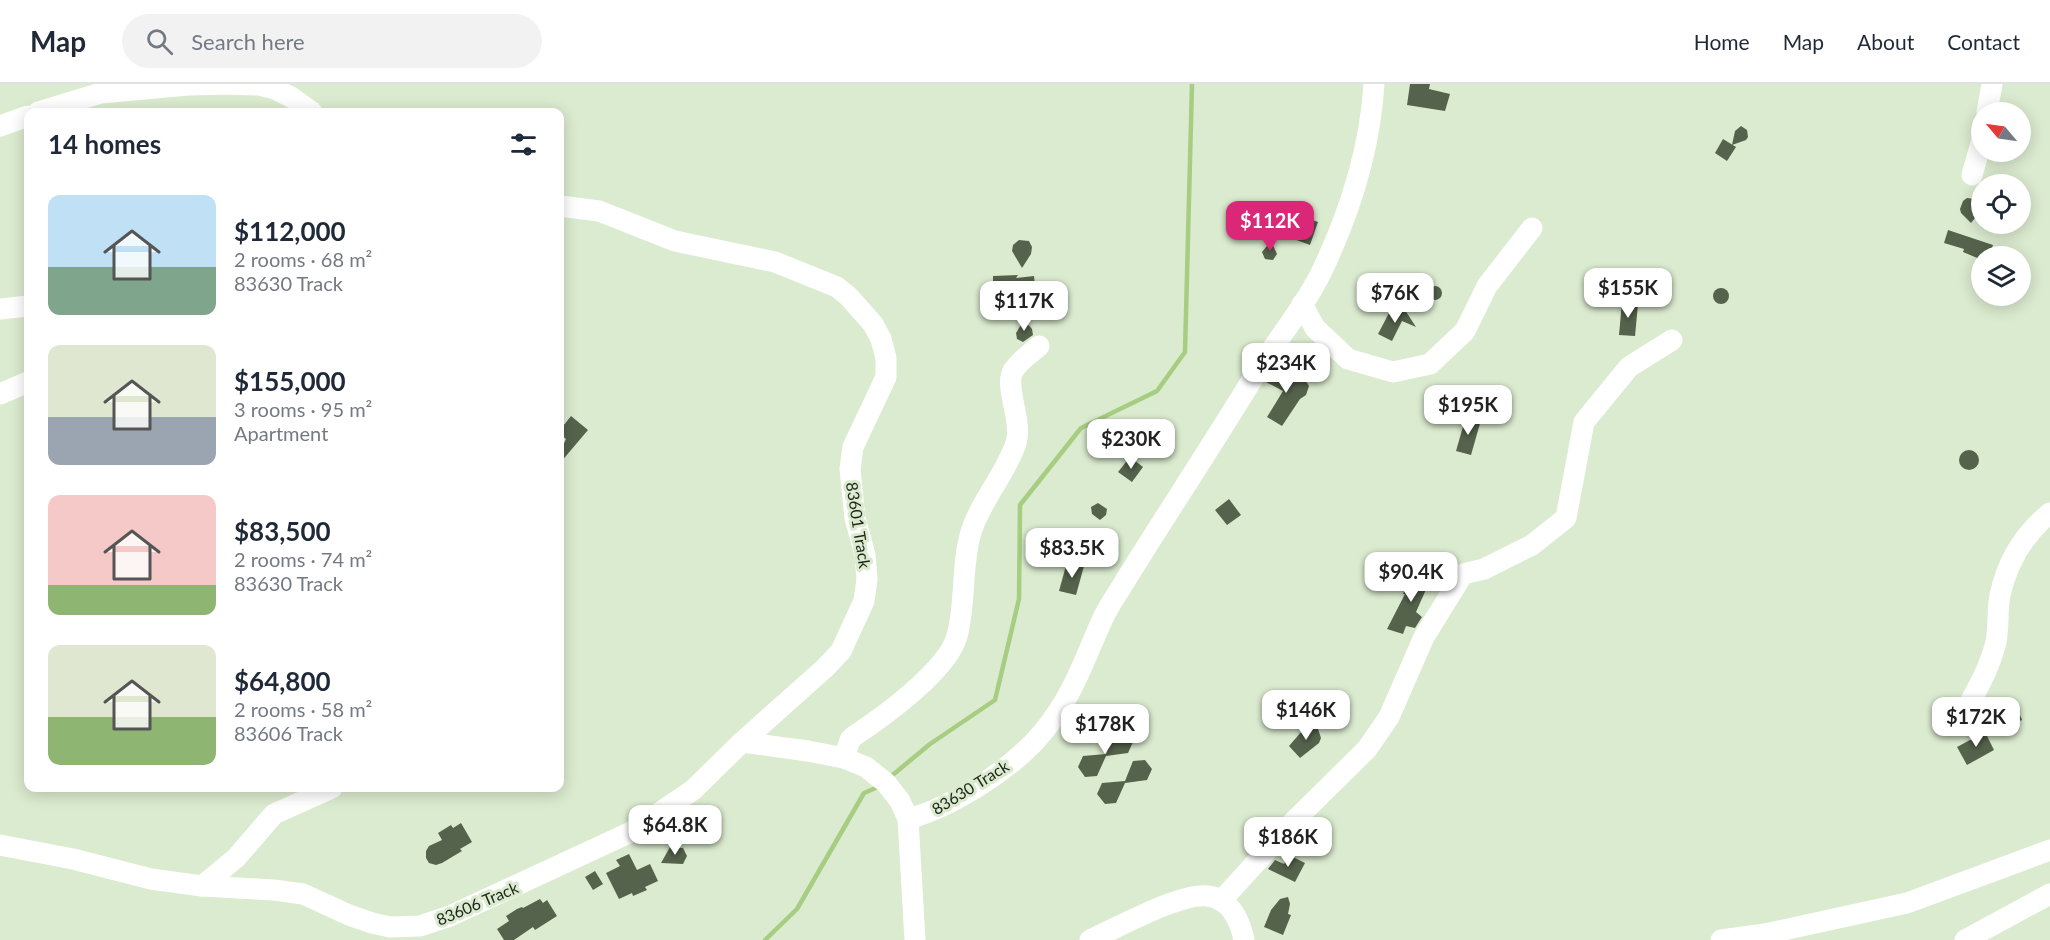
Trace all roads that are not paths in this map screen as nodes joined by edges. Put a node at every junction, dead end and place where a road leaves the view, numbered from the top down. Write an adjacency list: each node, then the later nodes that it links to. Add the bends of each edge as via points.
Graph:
1 (1374, 84): 10 (street, 83630 Track, via 1364,158 1322,272)
2 (1992, 84): 3 (street)
3 (1989, 102)
4 (51, 108): 5 (street, via 101,93 230,84 275,89)
5 (306, 108)
6 (24, 117): 7 (street)
7 (0, 126)
8 (564, 207): 19 (street, 83601 Track, via 599,211 675,241 775,262 837,286 873,324 881,339 886,377 853,447 850,469 855,518 866,555 864,601 841,651)
9 (1532, 228): 10 (street, via 1487,286 1465,331 1430,364 1393,372 1348,359 1315,328)
10 (1302, 304): 22 (street, 83630 Track, via 1116,596 1067,700 1042,733 1021,756 991,777 929,813)
11 (24, 306): 12 (street)
12 (0, 309)
13 (1672, 340): 27 (street, via 1629,367 1584,422 1566,518 1532,545 1484,569 1463,574 1424,637 1389,717 1366,749)
14 (1039, 346): 20 (street, via 1013,372 1010,382 1017,416 1017,442 970,534 957,638 946,659 929,676 854,736)
15 (24, 384): 16 (street)
16 (0, 394)
17 (2050, 513): 18 (street, via 2007,567 1992,656)
18 (1970, 702)
19 (742, 742): 20 (street); 25 (street, 83606 Track, via 693,790 631,832 450,916 420,926 372,923 303,894)
20 (844, 758): 22 (street, via 866,767 886,783)
21 (323, 792): 25 (street, via 274,814 236,858)
22 (908, 819): 28 (street)
23 (0, 845): 25 (street, 83606 Track, via 151,879)
24 (2050, 850): 31 (street, via 1907,903)
25 (201, 886)
26 (2050, 894): 32 (street)
27 (1221, 901): 29 (street, via 1199,896 1167,905); 30 (street, via 1237,916)
28 (915, 940)
29 (1090, 940)
30 (1244, 940)
31 (1721, 940)
32 (1965, 940)

